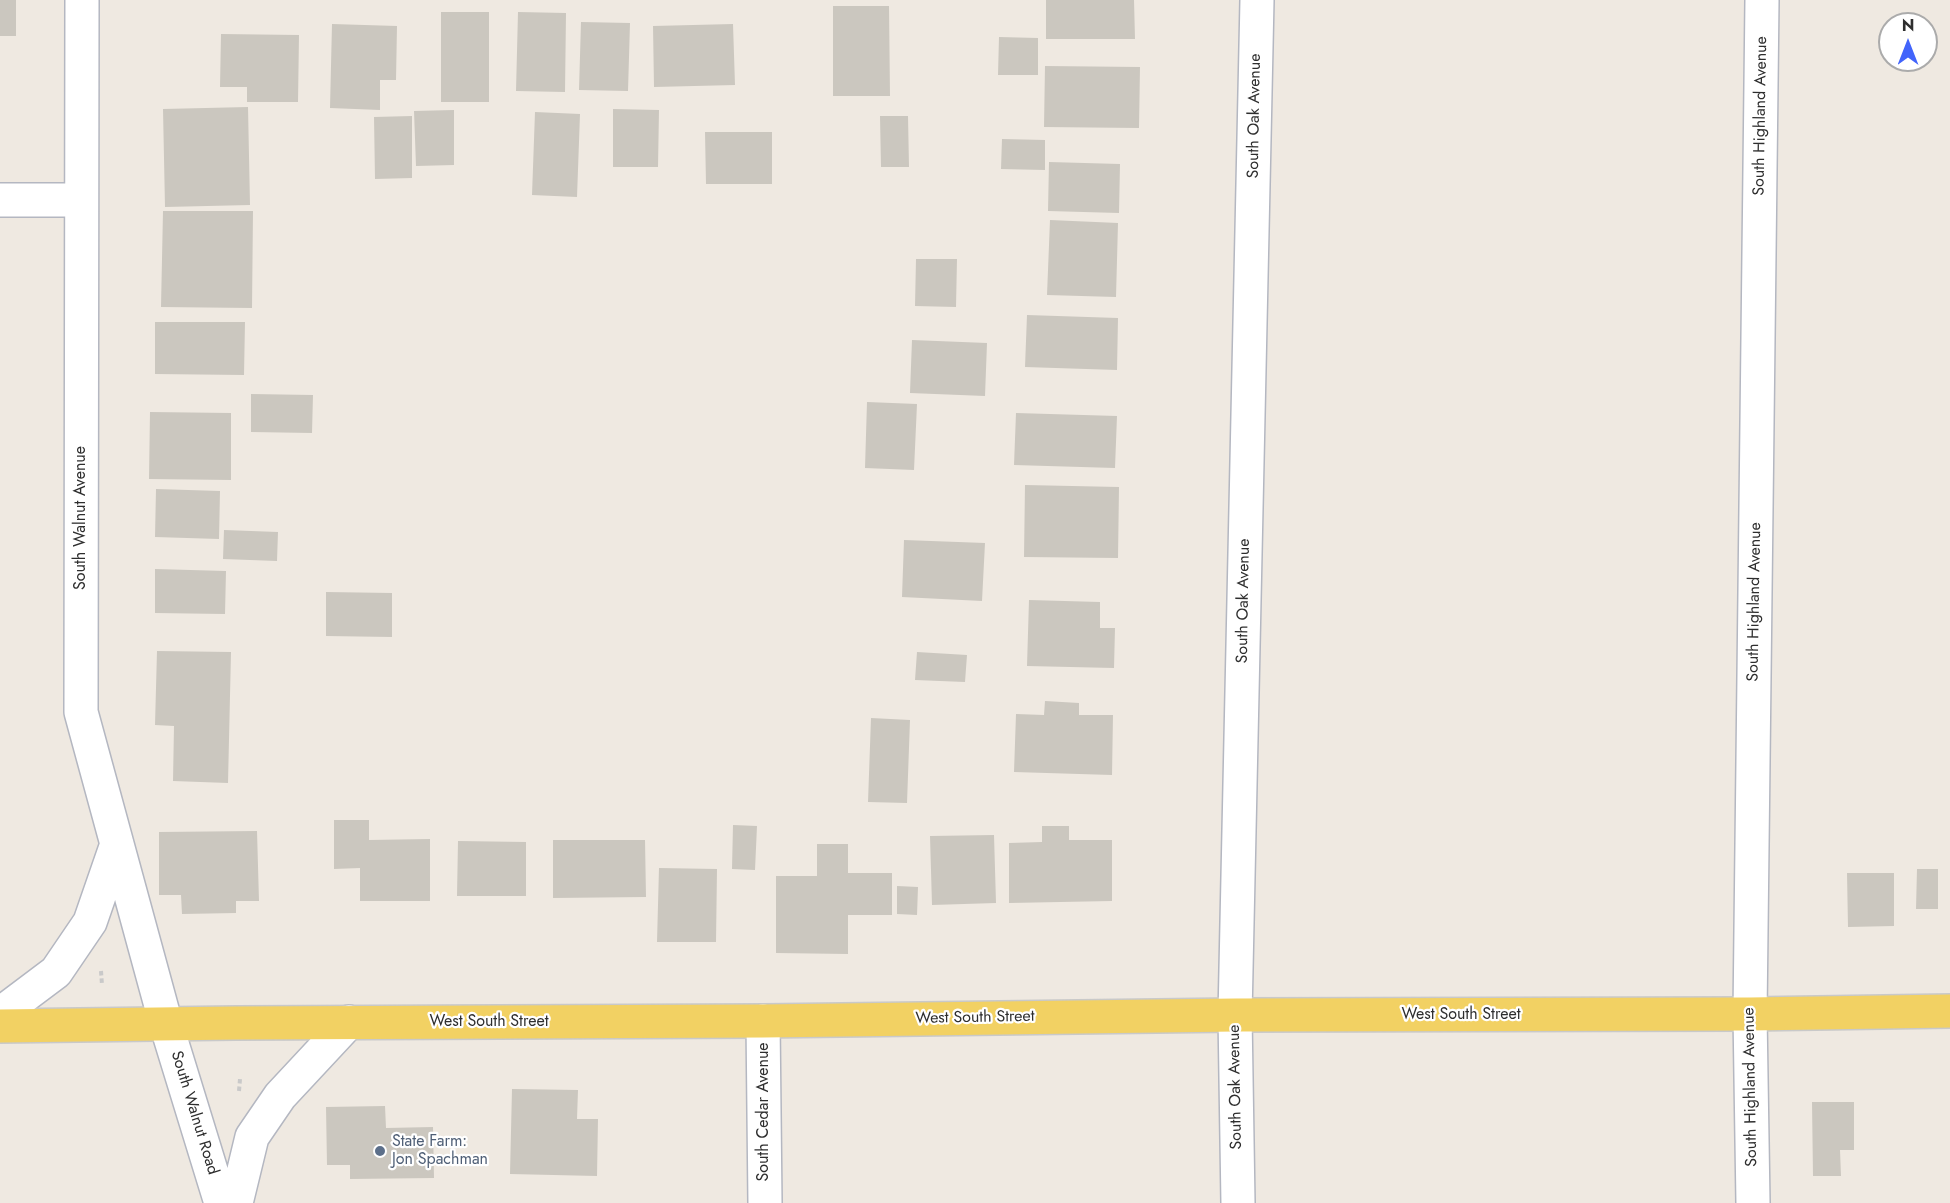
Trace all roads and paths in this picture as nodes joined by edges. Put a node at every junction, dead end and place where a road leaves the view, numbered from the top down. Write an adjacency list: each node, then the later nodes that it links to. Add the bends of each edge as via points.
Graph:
1 (82, 0): 5 (street, South Walnut Avenue)
2 (1257, 0): 10 (street, South Oak Avenue)
3 (1762, 0): 9 (street, South Highland Avenue)
4 (0, 200): 5 (street)
5 (81, 200): 6 (street, South Walnut Avenue, via 81,712)
6 (117, 844): 8 (street, via 90,922 56,972); 13 (street, South Walnut Avenue)
7 (1950, 1011): 9 (main road, West South Street)
8 (0, 1014)
9 (1750, 1014): 10 (main road, West South Street); 19 (street, South Highland Avenue)
10 (1235, 1015): 11 (main road, West South Street); 18 (street, South Oak Avenue)
11 (764, 1021): 12 (main road, West South Street); 17 (street, South Cedar Avenue)
12 (349, 1022): 13 (main road, West South Street); 16 (street, via 280,1096 252,1137)
13 (166, 1024): 14 (main road, West South Street); 15 (street, South Walnut Road)
14 (0, 1026)
15 (221, 1203)
16 (236, 1203)
17 (765, 1203)
18 (1238, 1203)
19 (1754, 1203)

